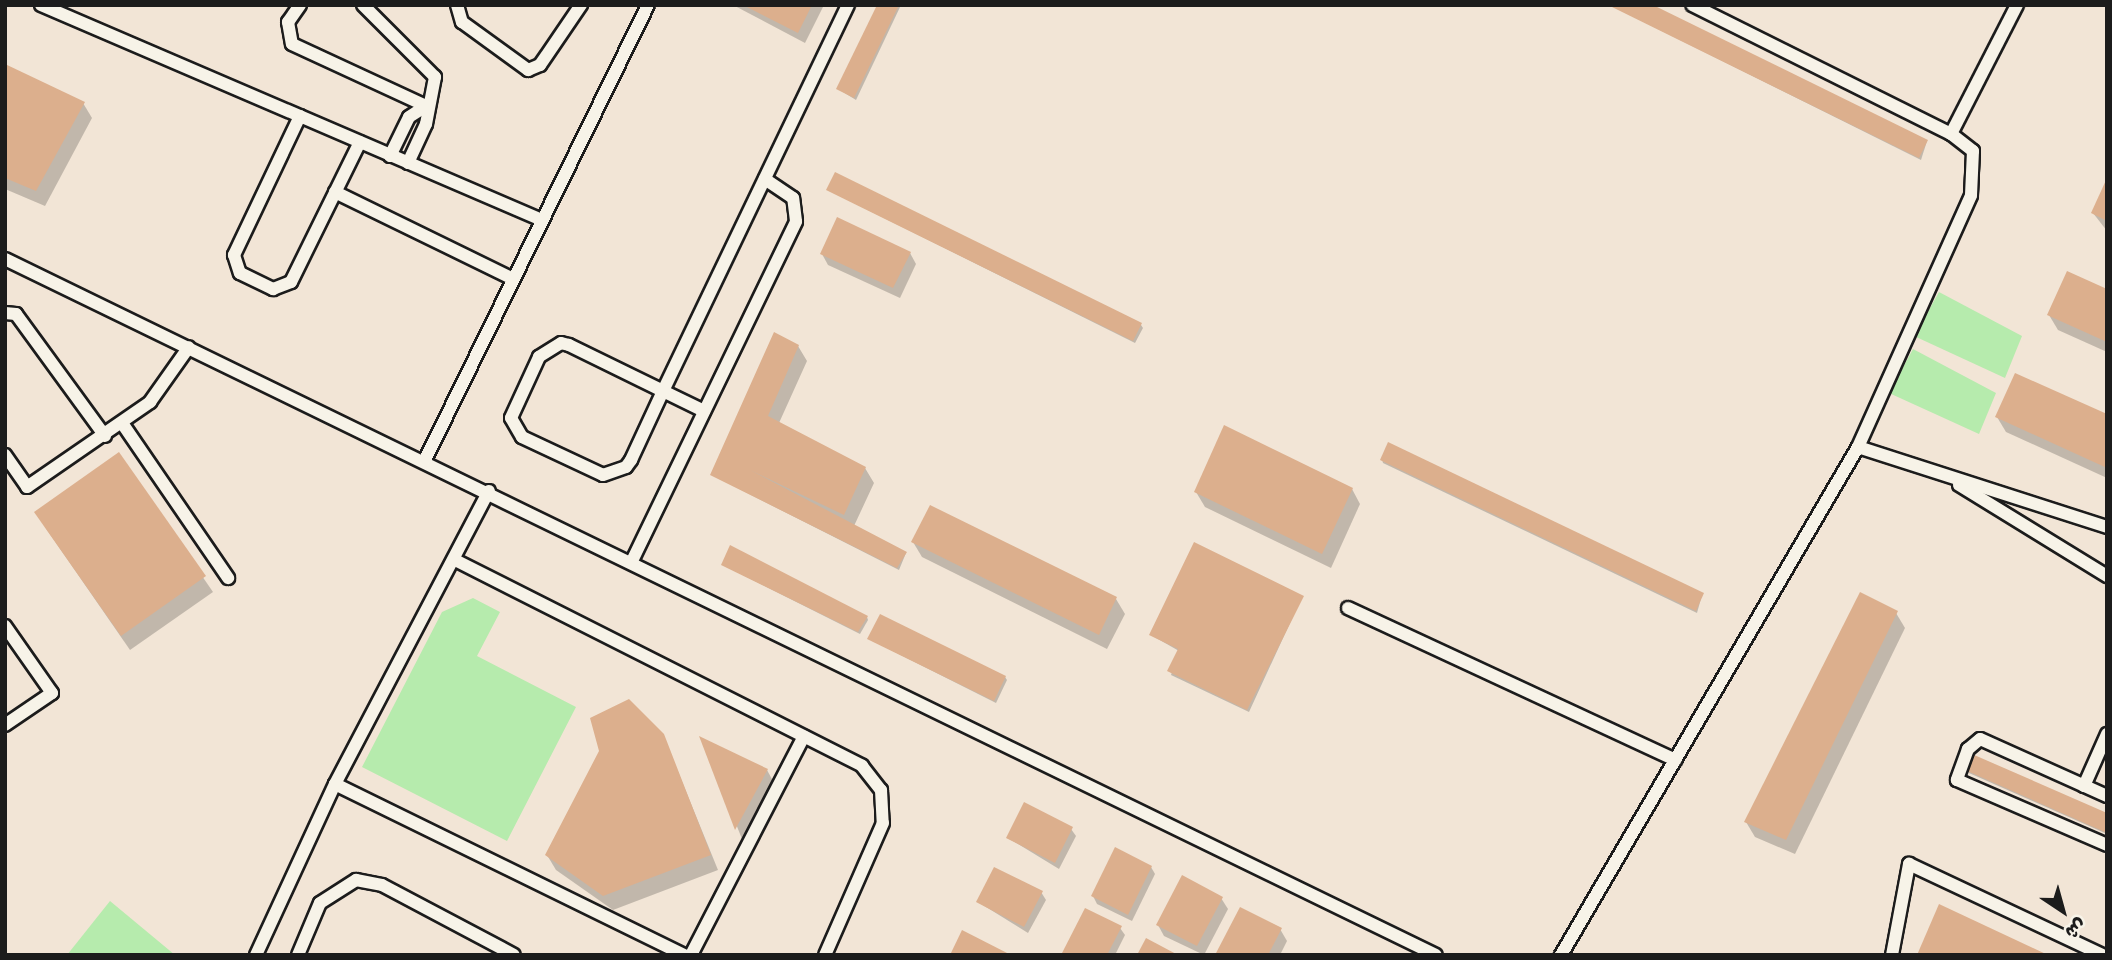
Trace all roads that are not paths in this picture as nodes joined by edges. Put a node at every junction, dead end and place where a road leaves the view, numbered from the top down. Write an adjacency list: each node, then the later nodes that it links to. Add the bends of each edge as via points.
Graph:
1 (41, 5): 11 (lane)
2 (300, 5): 10 (lane, via 288,22 292,44)
3 (363, 5): 10 (lane, via 433,71 436,83)
4 (457, 5): 5 (lane, via 462,22 528,71 540,65)
5 (581, 5)
6 (648, 5): 18 (lane)
7 (848, 5): 16 (lane)
8 (1692, 5): 12 (lane)
9 (2017, 5): 12 (lane)
10 (426, 106): 14 (lane, via 409,117); 15 (lane, via 426,124)
11 (300, 116): 13 (lane); 17 (lane, via 234,255 238,270 273,289 287,286)
12 (1951, 134): 27 (lane, via 1973,151 1971,195)
13 (360, 142): 14 (lane); 17 (lane)
14 (390, 156): 15 (lane)
15 (408, 163): 18 (lane)
16 (765, 179): 23 (lane); 24 (lane, via 793,198 796,221)
17 (335, 192): 20 (lane)
18 (541, 220): 20 (lane)
19 (5, 259): 22 (lane)
20 (513, 279): 29 (lane)
21 (5, 313): 26 (lane, via 16,314)
22 (189, 347): 25 (lane, via 150,402); 29 (lane)
23 (663, 391): 23 (lane, via 631,460 612,475 522,437 512,425 513,411 552,345 569,345); 24 (lane)
24 (704, 411): 34 (lane)
25 (122, 423): 26 (lane); 36 (lane)
26 (105, 436): 28 (lane, via 27,487)
27 (1858, 447): 30 (lane); 42 (lane)
28 (5, 455)
29 (425, 460): 31 (lane)
30 (1941, 474): 32 (lane); 35 (lane)
31 (489, 491): 33 (lane); 34 (lane)
32 (2107, 527)
33 (457, 561): 41 (lane); 43 (lane)
34 (632, 561): 47 (lane)
35 (2107, 576)
36 (228, 578)
37 (1348, 608): 42 (lane)
38 (5, 626): 39 (lane, via 52,693)
39 (5, 725)
40 (2107, 734): 44 (lane)
41 (804, 736): 52 (lane); 53 (lane, via 862,766 881,790 883,823 873,856)
42 (1675, 760): 55 (lane)
43 (335, 785): 49 (lane); 51 (lane)
44 (2084, 786): 45 (lane); 46 (lane, via 1980,739 1968,749 1956,780)
45 (2107, 796)
46 (2107, 845)
47 (1410, 949): 54 (lane)
48 (505, 953): 50 (lane, via 382,885 356,880 320,903)
49 (256, 955)
50 (298, 955)
51 (684, 955)
52 (691, 955)
53 (825, 955)
54 (1436, 955)
55 (1562, 955)
56 (1892, 955): 57 (lane, via 1909,864)
57 (2102, 955)

